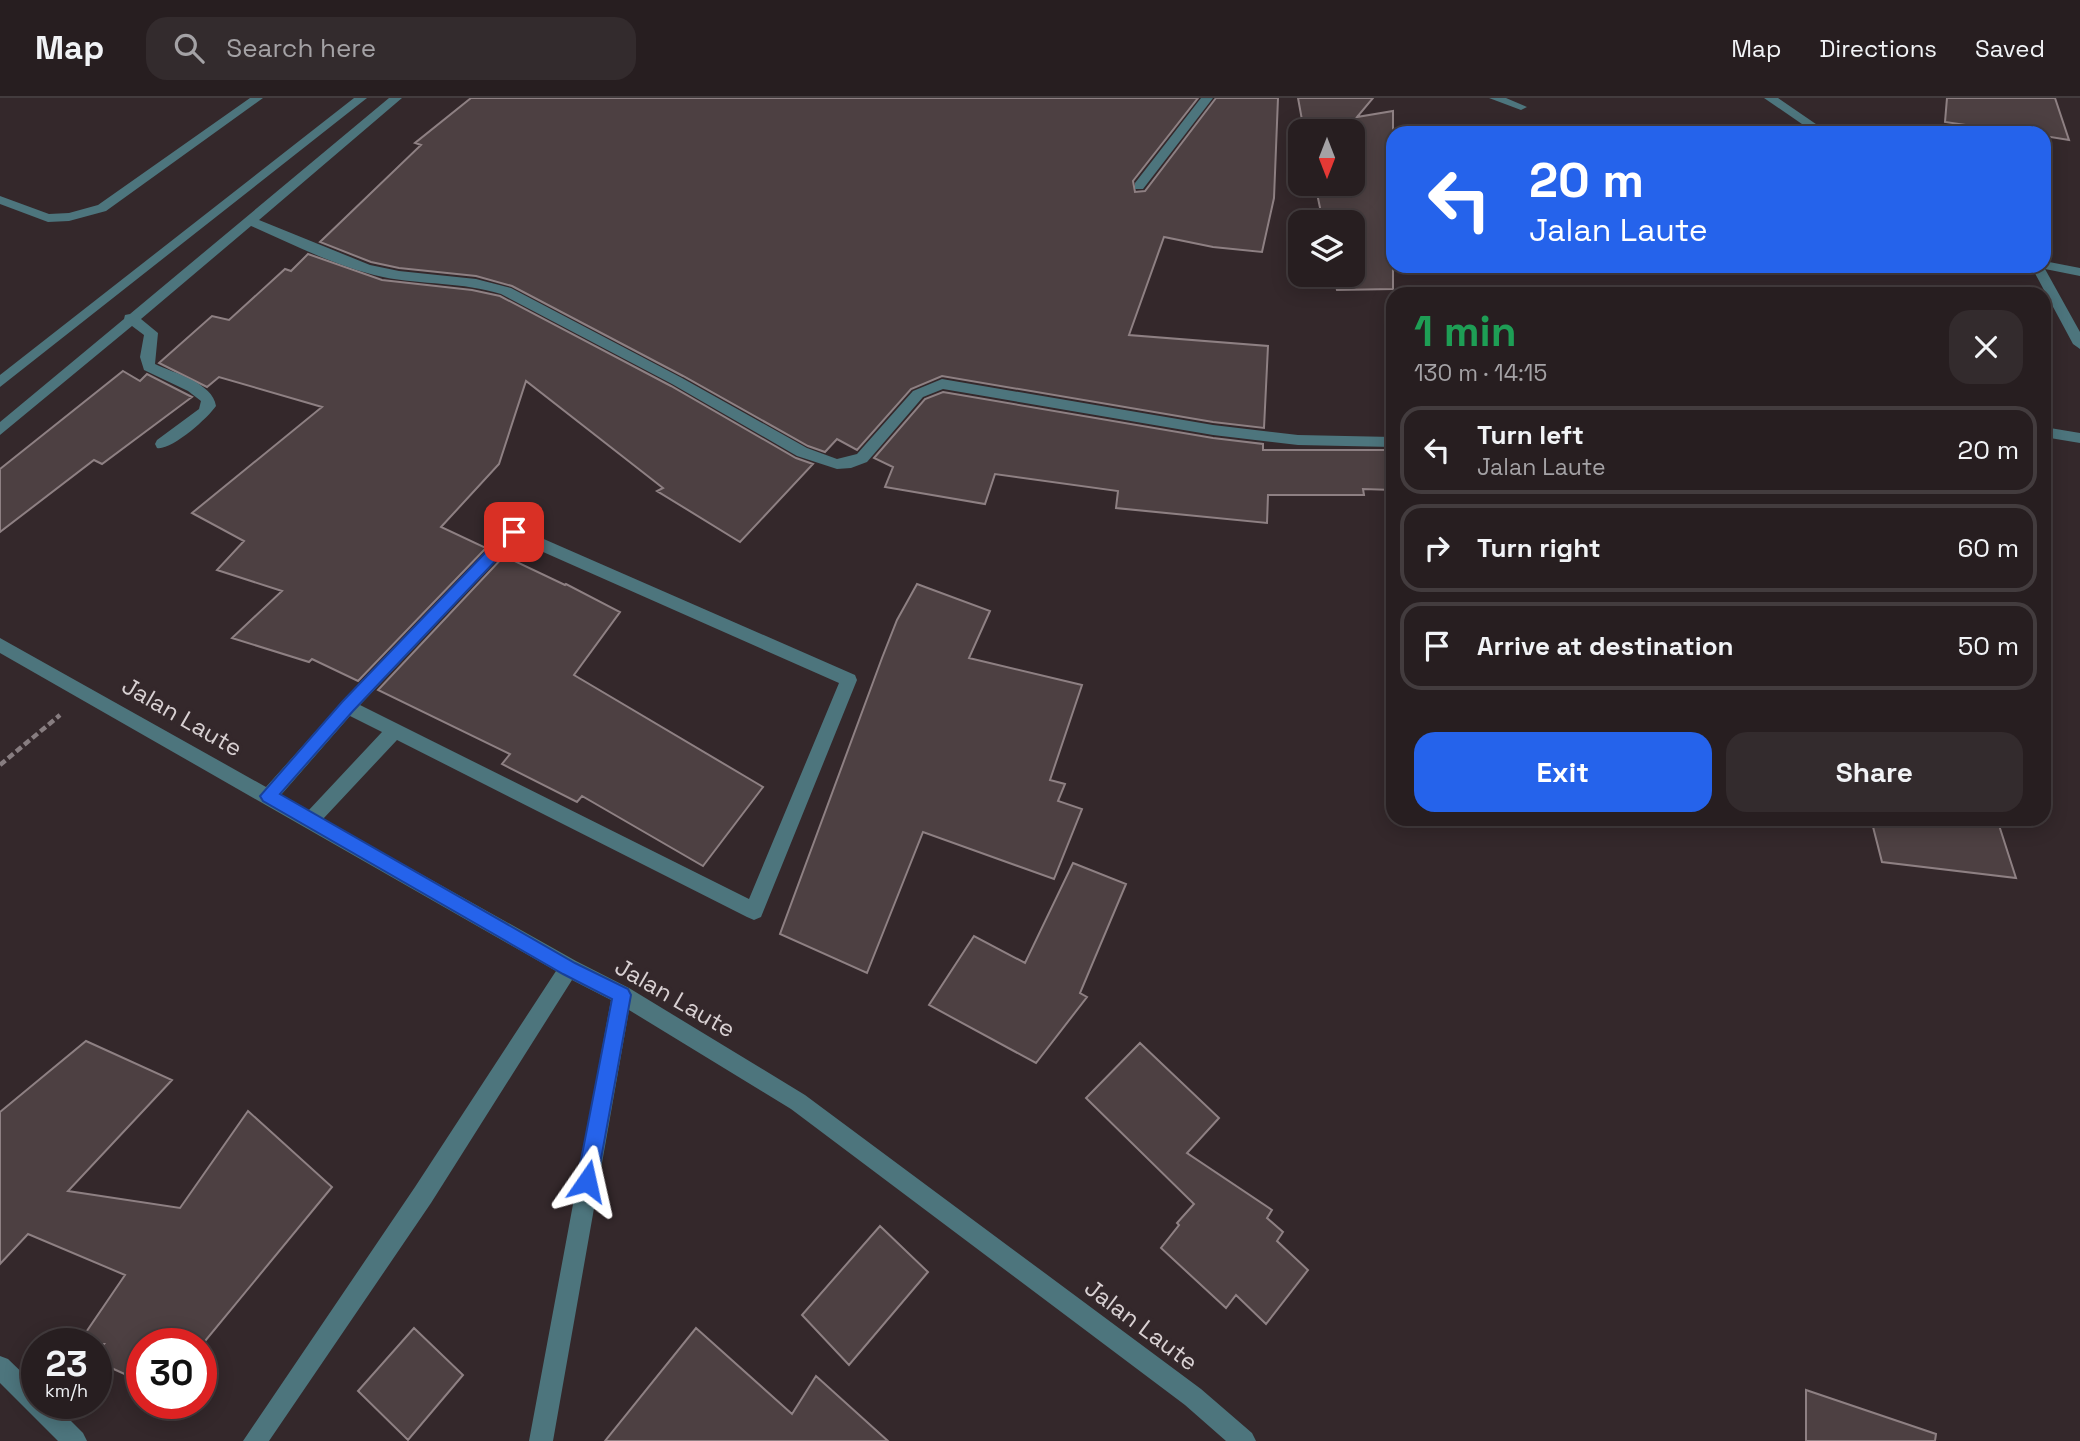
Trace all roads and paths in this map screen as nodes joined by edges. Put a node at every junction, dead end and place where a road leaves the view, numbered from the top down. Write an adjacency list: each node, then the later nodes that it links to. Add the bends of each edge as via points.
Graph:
1 (257, 98): 10 (street, via 102,208 48,218)
2 (361, 98): 17 (street)
3 (396, 98): 11 (street)
4 (1207, 98): 9 (street)
5 (1495, 98): 7 (street)
6 (1770, 98): 8 (street)
7 (1521, 107)
8 (1813, 126)
9 (1139, 186)
10 (0, 200)
11 (248, 220): 15 (street); 21 (street, via 382,273 487,284 506,291 802,452 837,464 862,458 918,394 942,384 1213,430 1298,440)
12 (2051, 266): 13 (street)
13 (2080, 272)
14 (2051, 291): 16 (street)
15 (130, 318): 18 (street); 22 (street, via 151,333 149,366 208,399 204,413)
16 (2080, 344)
17 (0, 382)
18 (0, 430)
19 (2051, 433): 20 (street)
20 (2080, 438)
21 (1386, 442)
22 (162, 444)
23 (0, 645): 24 (street, Jalan Laute)
24 (88, 693): 27 (path); 28 (street, Jalan Laute)
25 (348, 706): 26 (street); 26 (street, via 514,532 849,680 754,911); 28 (street)
26 (395, 730): 29 (street)
27 (0, 765)
28 (268, 796): 29 (street, Jalan Laute)
29 (310, 821): 30 (street, Jalan Laute)
30 (569, 968): 31 (street, Jalan Laute); 34 (street, via 423,1195)
31 (622, 995): 35 (street); 36 (street, Jalan Laute, via 798,1102 1193,1397)
32 (0, 1367): 33 (street)
33 (75, 1441)
34 (254, 1441)
35 (541, 1441)
36 (1244, 1441)

